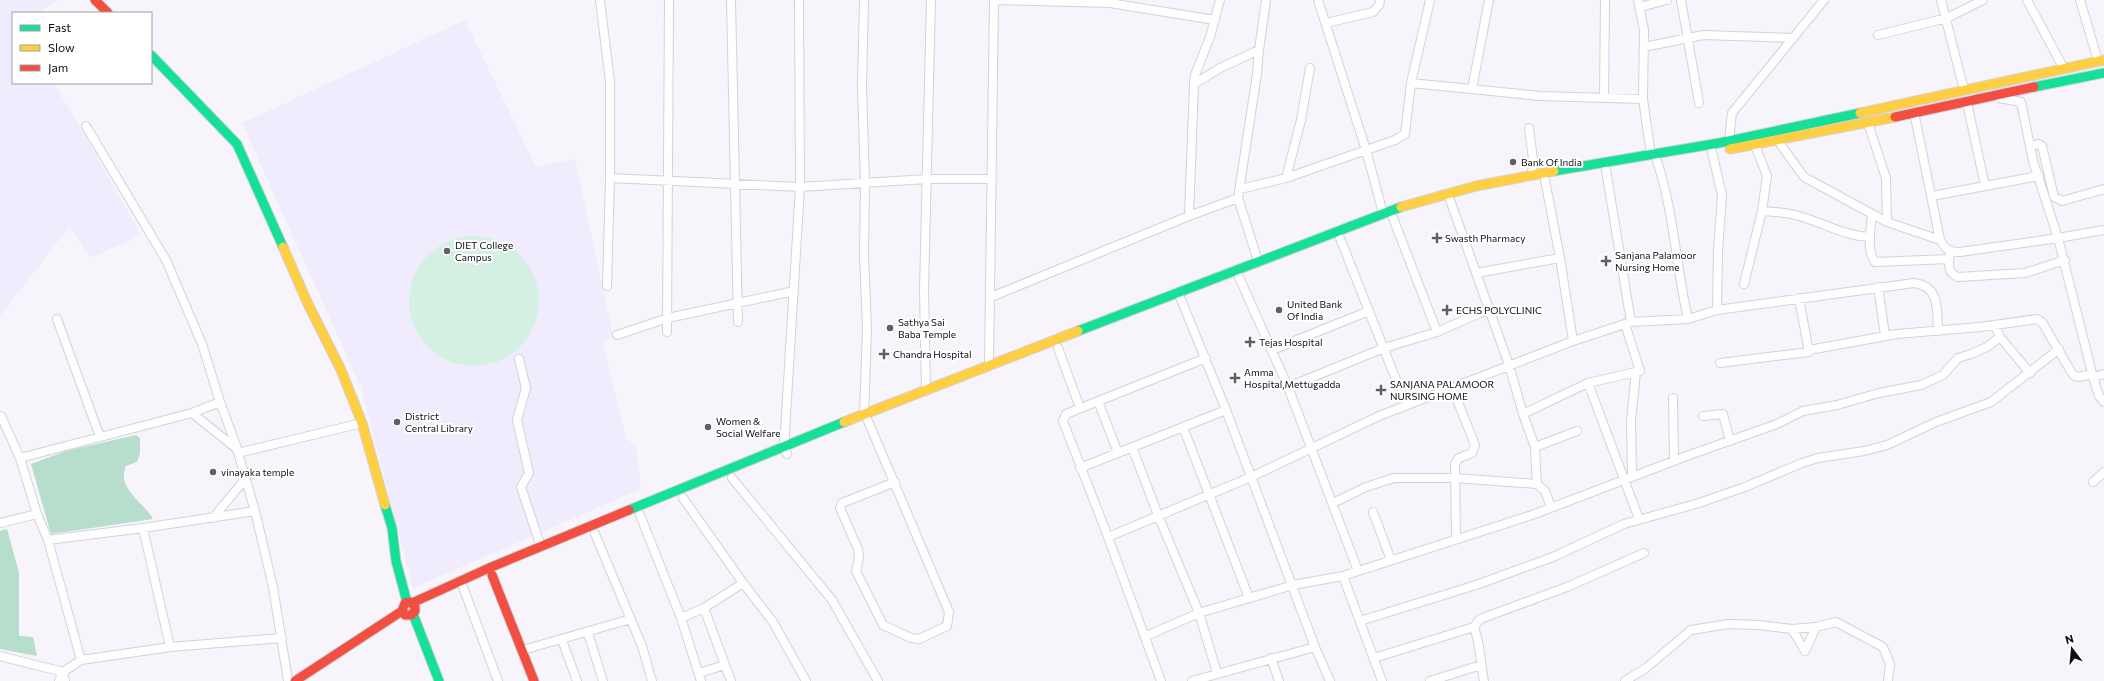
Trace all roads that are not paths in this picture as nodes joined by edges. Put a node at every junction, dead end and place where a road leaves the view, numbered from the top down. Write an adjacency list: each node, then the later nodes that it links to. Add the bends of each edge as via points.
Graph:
1 (95, 0): 25 (main road)
2 (600, 0): 62 (street, via 610,82)
3 (669, 0): 67 (street)
4 (731, 0): 69 (street)
5 (799, 0): 71 (street)
6 (864, 0): 68 (street, via 862,86)
7 (931, 0): 64 (street)
8 (994, 0): 23 (street); 65 (street)
9 (1220, 0): 27 (street)
10 (1266, 0): 33 (street)
11 (1318, 0): 28 (street)
12 (1380, 0): 28 (street, via 1379,6 1373,12)
13 (1430, 0): 39 (street)
14 (1489, 0): 41 (street)
15 (1605, 0): 44 (street)
16 (1667, 0): 24 (street)
17 (1681, 0): 30 (street)
18 (1824, 0): 31 (street)
19 (1942, 0): 26 (street)
20 (1983, 0): 26 (street)
21 (2028, 0): 37 (street)
22 (2080, 0): 35 (street)
23 (1110, 1): 27 (street)
24 (1639, 3): 32 (street)
25 (107, 12)
26 (1947, 18): 29 (street); 42 (street)
27 (1215, 20): 40 (street)
28 (1326, 23): 56 (street)
29 (1878, 36)
30 (1688, 37): 31 (street, via 1724,34); 32 (street); 46 (street)
31 (1794, 38): 53 (street, via 1732,112)
32 (1644, 47): 45 (street)
33 (1259, 50): 40 (street, via 1220,68); 72 (street)
34 (152, 56): 148 (main road, via 237,144)
35 (2101, 61): 37 (main road)
36 (1310, 68): 63 (street, via 1302,120)
37 (2064, 69): 42 (main road)
38 (2104, 74): 43 (main road)
39 (1411, 82): 41 (street); 56 (street, via 1407,132 1395,140)
40 (1194, 84): 80 (street)
41 (1472, 88): 44 (street, via 1540,96)
42 (1964, 90): 53 (main road)
43 (1991, 96): 47 (main road); 55 (street, via 2021,102)
44 (1604, 98): 45 (street)
45 (1644, 99): 58 (street)
46 (1699, 103)
47 (1967, 103): 48 (main road); 70 (street)
48 (1914, 112): 49 (main road); 74 (street)
49 (1868, 122): 52 (main road); 82 (street, via 1886,178)
50 (86, 126): 138 (street, via 166,260 202,344)
51 (1529, 128): 60 (street)
52 (1778, 141): 54 (main road); 79 (street, via 1804,177)
53 (1730, 144): 54 (main road); 57 (main road); 58 (main road, via 1719,143)
54 (1755, 145): 77 (street, via 1767,176)
55 (2030, 146): 61 (street); 73 (street, via 2042,146 2054,197 2057,200 2062,201)
56 (1366, 150): 63 (street); 78 (street)
57 (1712, 152): 58 (main road); 103 (street, via 1722,195)
58 (1654, 158): 59 (main road); 60 (main road); 107 (street, via 1664,180)
59 (1606, 170): 66 (main road); 109 (street)
60 (1532, 175): 78 (main road, via 1448,192)
61 (2039, 176): 70 (street); 86 (street)
62 (610, 178): 67 (street); 95 (street)
63 (1286, 178): 72 (street)
64 (927, 179): 65 (street); 68 (street); 135 (street, via 924,289)
65 (992, 179): 99 (street)
66 (1545, 180): 76 (main road); 89 (street)
67 (668, 181): 69 (street); 105 (street)
68 (865, 183): 71 (street); 147 (street)
69 (736, 184): 71 (street); 101 (street)
70 (1985, 186): 74 (street)
71 (800, 187): 97 (street)
72 (1240, 189): 75 (street)
73 (2104, 189)
74 (1932, 196): 87 (street)
75 (1238, 198): 80 (street); 91 (street)
76 (1450, 200): 81 (main road); 92 (street)
77 (1762, 211): 84 (street, via 1799,216 1850,235); 94 (street)
78 (1383, 213): 91 (main road)
79 (1872, 214): 82 (street); 84 (street)
80 (1189, 216): 99 (street)
81 (1392, 218): 85 (main road); 113 (street)
82 (1887, 222): 87 (street)
83 (2104, 230): 86 (street)
84 (1870, 236): 88 (street, via 1873,260 1877,263)
85 (1340, 238): 93 (main road); 104 (street)
86 (2058, 238): 88 (street); 90 (street)
87 (1940, 240): 88 (street)
88 (1950, 256): 90 (street, via 1949,271 1958,276 2025,273)
89 (1560, 258): 92 (street); 117 (street)
90 (2065, 260): 131 (street)
91 (1258, 261): 98 (main road)
92 (1476, 273): 102 (street)
93 (1239, 277): 98 (main road); 121 (street)
94 (1744, 284)
95 (608, 286)
96 (1878, 287): 100 (street); 111 (street, via 1914,283 1928,287 1935,298); 115 (street)
97 (794, 291): 101 (street); 157 (street)
98 (1180, 296): 118 (main road); 123 (street); 127 (main road)
99 (991, 297): 127 (street)
100 (1799, 298): 103 (street); 122 (street)
101 (738, 302): 105 (street); 108 (street)
102 (1489, 310): 113 (street); 126 (street)
103 (1717, 310): 107 (street)
104 (1369, 311): 119 (street); 121 (street)
105 (668, 318): 112 (street); 114 (street)
106 (57, 319): 151 (street)
107 (1688, 319): 109 (street)
108 (738, 322)
109 (1628, 323): 117 (street); 128 (street, via 1640,371)
110 (1994, 325): 111 (street); 116 (street); 120 (street, via 2036,319 2042,322)
111 (1938, 331): 115 (street)
112 (667, 332)
113 (1436, 332): 119 (street)
114 (617, 335)
115 (1885, 335): 122 (street)
116 (2000, 337): 129 (street); 152 (street, via 1987,347 1958,358 1943,376 1921,385 1837,405 1803,410 1777,424)
117 (1573, 341): 126 (street)
118 (1058, 348): 141 (street); 147 (main road)
119 (1384, 348): 133 (street); 140 (street)
120 (2059, 349): 129 (street); 131 (street, via 2073,375)
121 (1272, 350): 133 (street)
122 (1809, 350): 125 (street)
123 (1206, 358): 137 (street); 142 (street)
124 (520, 360): 189 (street, via 526,388 517,420 529,473 521,487)
125 (1720, 363)
126 (1509, 365): 134 (street); 144 (street)
127 (989, 366): 135 (main road)
128 (1636, 372): 132 (street); 164 (street, via 1631,420)
129 (2030, 373): 182 (street, via 1992,402 1936,422 1887,445 1818,458 1745,488)
130 (2104, 374): 131 (street)
131 (2092, 376): 139 (street, via 2098,396)
132 (1588, 383): 144 (street); 168 (street)
133 (1288, 387): 155 (street)
134 (1452, 387): 140 (street); 167 (street, via 1475,445 1472,454 1456,460)
135 (926, 391): 147 (main road)
136 (1673, 398): 160 (street)
137 (1098, 401): 141 (street); 158 (street)
138 (220, 402): 143 (street); 156 (street)
139 (2104, 402)
140 (1406, 405): 155 (street)
141 (1080, 408): 161 (street, via 1066,414 1063,421)
142 (1226, 410): 149 (street); 163 (street)
143 (192, 413): 151 (street); 156 (street)
144 (1523, 414): 154 (street)
145 (0, 416): 159 (street)
146 (1703, 416): 152 (street, via 1722,413)
147 (866, 418): 157 (main road); 169 (street)
148 (362, 423): 156 (street); 200 (main road, via 392,528 396,561)
149 (1183, 427): 153 (street); 172 (street)
150 (1577, 431): 154 (street)
151 (100, 437): 159 (street)
152 (1730, 441): 160 (street)
153 (1132, 447): 158 (street); 180 (street)
154 (1535, 447): 171 (street)
155 (1313, 449): 163 (street); 174 (street)
156 (238, 451): 165 (street)
157 (786, 451): 166 (main road); 189 (main road)
158 (1118, 453): 161 (street)
159 (20, 458): 178 (street)
160 (1674, 461): 164 (street)
161 (1080, 468): 186 (street)
162 (2104, 472): 170 (street)
163 (1251, 477): 172 (street); 196 (street)
164 (1632, 477): 168 (street)
165 (246, 478): 176 (street); 181 (street)
166 (732, 478): 173 (main road); 237 (street, via 832,600)
167 (1455, 478): 171 (street); 174 (street, via 1394,478); 187 (street)
168 (1624, 480): 175 (street); 182 (street)
169 (895, 482): 169 (street, via 949,612 947,626 919,639 911,638 881,622 856,571 858,549 840,508 842,503)
170 (2093, 482)
171 (1537, 484): 175 (street, via 1545,491)
172 (1210, 495): 180 (street); 198 (street)
173 (683, 498): 179 (main road); 195 (street)
174 (1333, 503): 192 (street)
175 (1551, 507): 187 (street)
176 (256, 511): 181 (street); 210 (street)
177 (1373, 512): 191 (street)
178 (37, 514): 183 (street); 188 (street)
179 (640, 515): 185 (main road); 202 (street)
180 (1158, 515): 186 (street); 201 (street)
181 (212, 518): 184 (street)
182 (1639, 520): 204 (street, via 1476,585)
183 (0, 523)
184 (143, 528): 188 (street); 212 (street)
185 (595, 534): 193 (main road); 203 (street)
186 (1108, 537): 209 (street)
187 (1456, 539): 191 (street)
188 (48, 540): 218 (street)
189 (540, 547): 200 (main road, via 489,568)
190 (1644, 553): 205 (street, via 1567,587 1480,619)
191 (1391, 560): 192 (street)
192 (1358, 571): 194 (street)
193 (492, 575): 197 (main road); 214 (main road)
194 (1343, 576): 196 (street); 204 (street)
195 (743, 583): 199 (street); 236 (street, via 773,622)
196 (1292, 586): 198 (street); 213 (street)
197 (463, 588): 200 (main road); 230 (street)
198 (1249, 598): 201 (street)
199 (704, 608): 202 (street); 219 (street)
200 (409, 609): 227 (main road); 228 (main road); 229 (main road)
201 (1199, 613): 209 (street); 222 (street)
202 (682, 618): 223 (street)
203 (631, 619): 208 (street); 234 (street)
204 (1360, 621): 217 (street)
205 (1474, 627): 217 (street); 220 (street, via 1480,643)
206 (1816, 627): 207 (street); 207 (street, via 1805,651); 246 (street, via 1836,622 1883,647 1890,664)
207 (1792, 629): 245 (street, via 1729,624 1691,630 1646,668)
208 (588, 632): 211 (street); 233 (street)
209 (1146, 636): 238 (street)
210 (282, 638): 212 (street); 226 (street)
211 (562, 640): 214 (street); 232 (street)
212 (170, 647): 218 (street)
213 (1315, 647): 216 (street); 241 (street)
214 (523, 650): 231 (main road)
215 (0, 656): 221 (street)
216 (1271, 658): 222 (street); 240 (street)
217 (1374, 658): 242 (street)
218 (81, 660): 221 (street)
219 (725, 665): 223 (street); 235 (street)
220 (1481, 665): 243 (street); 244 (street)
221 (63, 672): 224 (street); 225 (street)
222 (1217, 673): 239 (street)
223 (700, 677)
224 (59, 681)
225 (66, 681)
226 (288, 681)
227 (295, 681)
228 (308, 681)
229 (439, 681)
230 (498, 681)
231 (534, 681)
232 (577, 681)
233 (603, 681)
234 (652, 681)
235 (731, 681)
236 (806, 681)
237 (878, 681)
238 (1161, 681)
239 (1192, 681)
240 (1279, 681)
241 (1330, 681)
242 (1382, 681)
243 (1430, 681)
244 (1484, 681)
245 (1625, 681)
246 (1888, 681)

